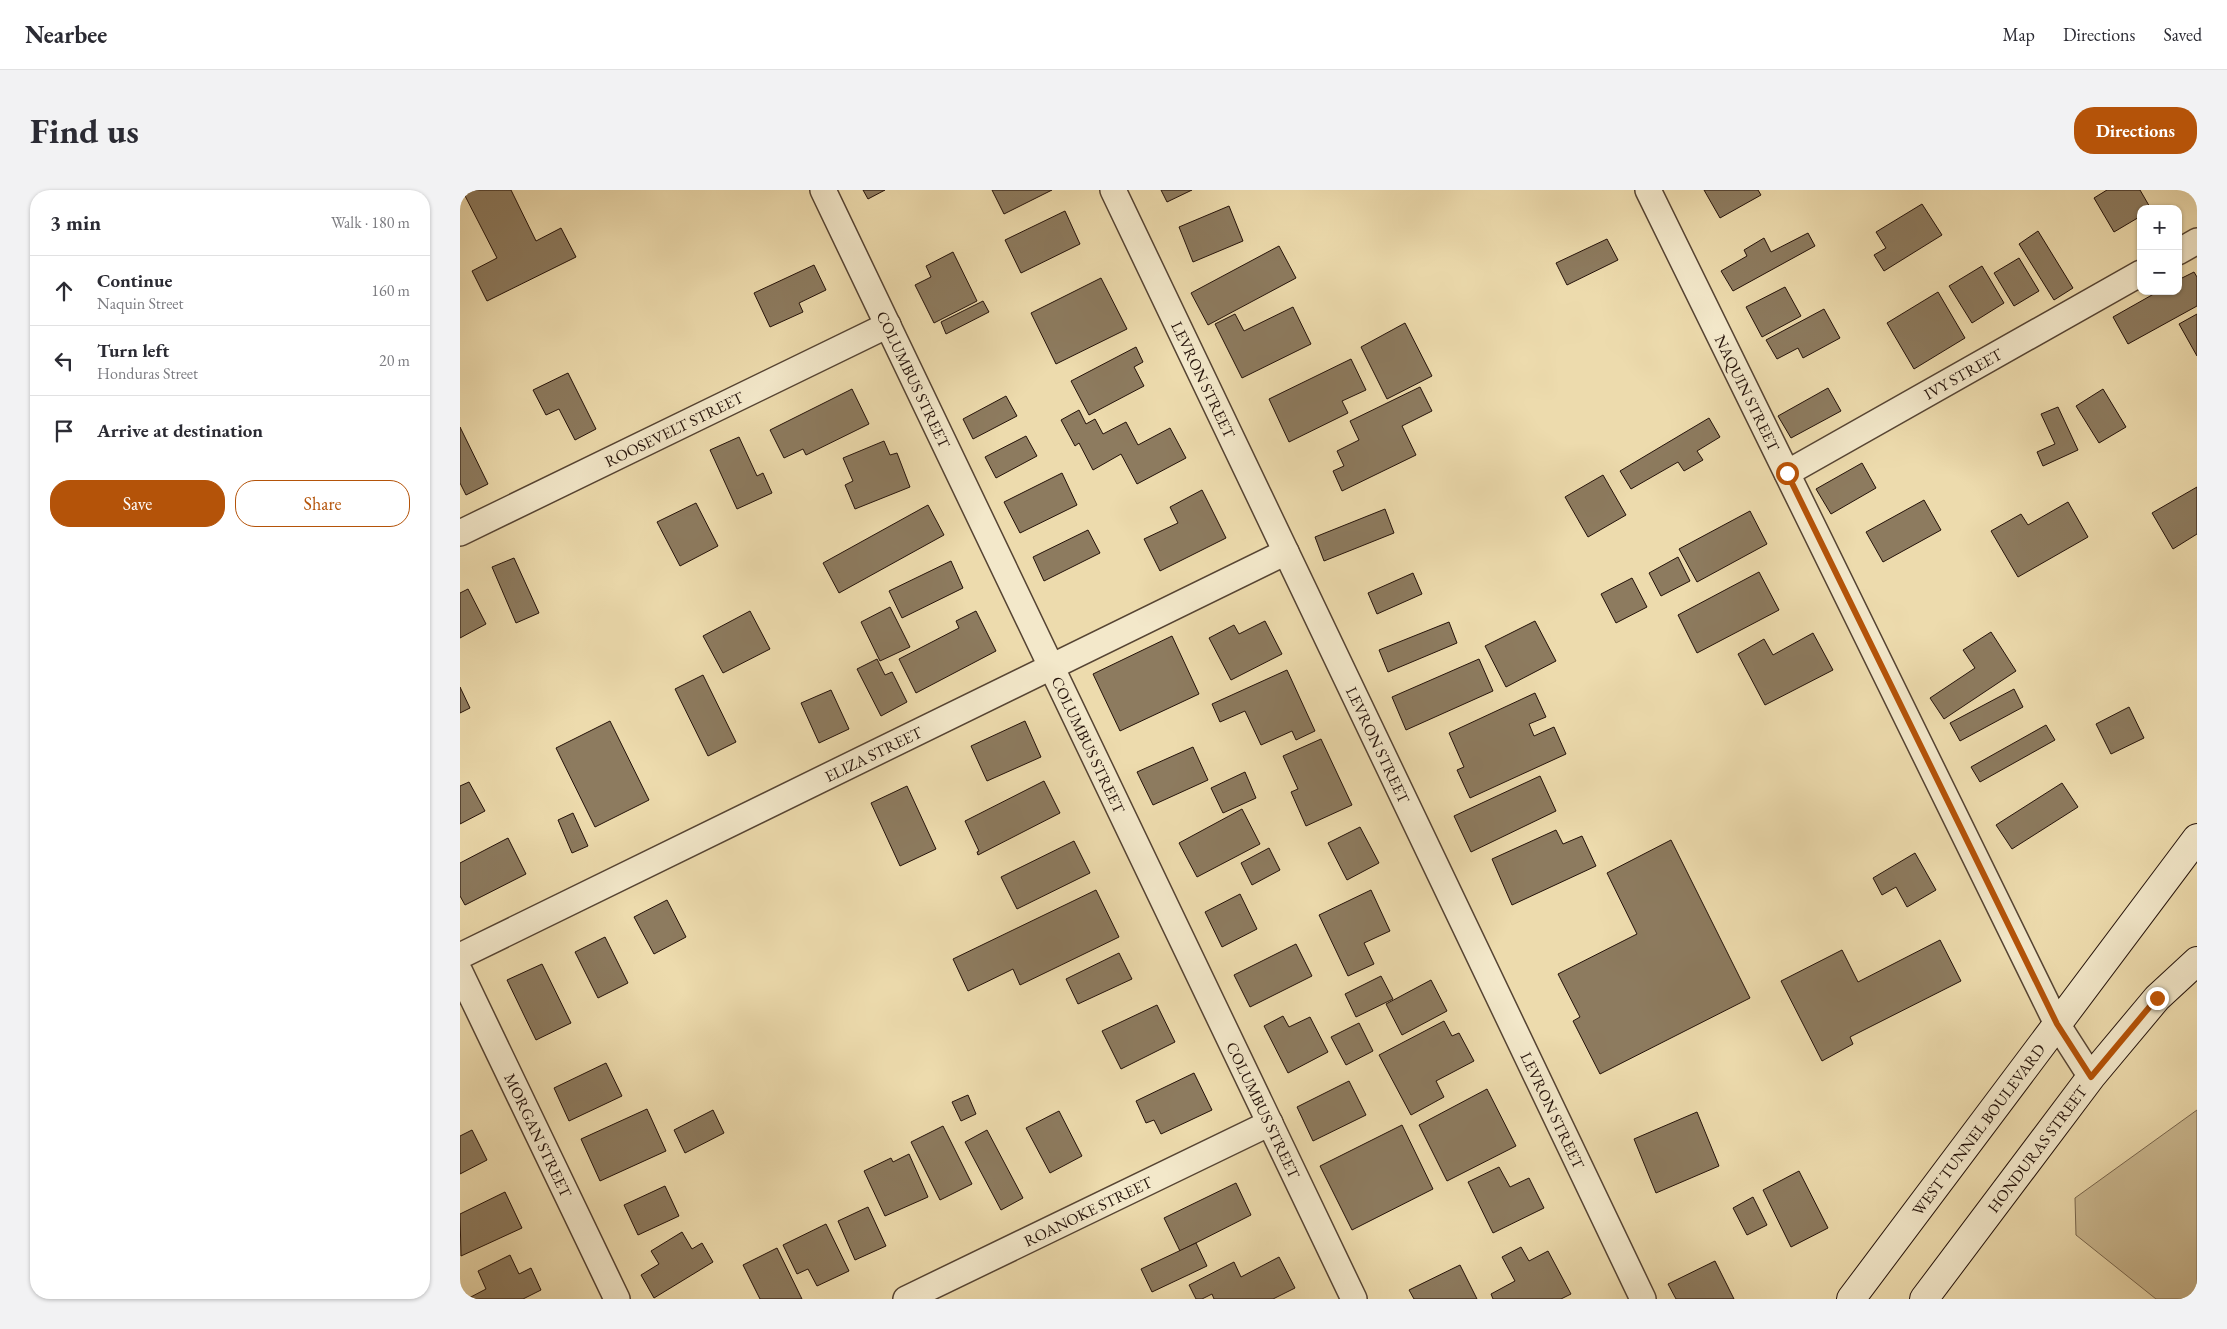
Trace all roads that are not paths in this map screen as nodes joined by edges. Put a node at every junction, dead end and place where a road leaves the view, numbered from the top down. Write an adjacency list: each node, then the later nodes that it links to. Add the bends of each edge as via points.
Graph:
1 (823, 190): 7 (street, COLUMBUS STREET)
2 (1114, 190): 10 (street, LEVRON STREET)
3 (1648, 190): 8 (street, NAQUIN STREET)
4 (2197, 242): 5 (street)
5 (2182, 250)
6 (2137, 275): 8 (street, IVY STREET)
7 (888, 326): 9 (street, ROOSEVELT STREET); 11 (street, COLUMBUS STREET)
8 (1787, 473): 16 (street, NAQUIN STREET)
9 (460, 533)
10 (1286, 552): 11 (street, ELIZA STREET); 22 (street, LEVRON STREET)
11 (1051, 667): 13 (street, ELIZA STREET); 18 (street, COLUMBUS STREET)
12 (2197, 838): 16 (main road, WEST TUNNEL BOULEVARD)
13 (460, 956)
14 (2197, 961): 17 (main road, HONDURAS STREET, via 2157,998)
15 (460, 972): 19 (street, MORGAN STREET)
16 (2057, 1024): 17 (street, NAQUIN STREET); 23 (main road, WEST TUNNEL BOULEVARD)
17 (2091, 1077): 24 (main road, HONDURAS STREET)
18 (1270, 1123): 20 (street, ROANOKE STREET); 21 (street, COLUMBUS STREET)
19 (617, 1299)
20 (906, 1299)
21 (1354, 1299)
22 (1643, 1299)
23 (1851, 1299)
24 (1924, 1299)

